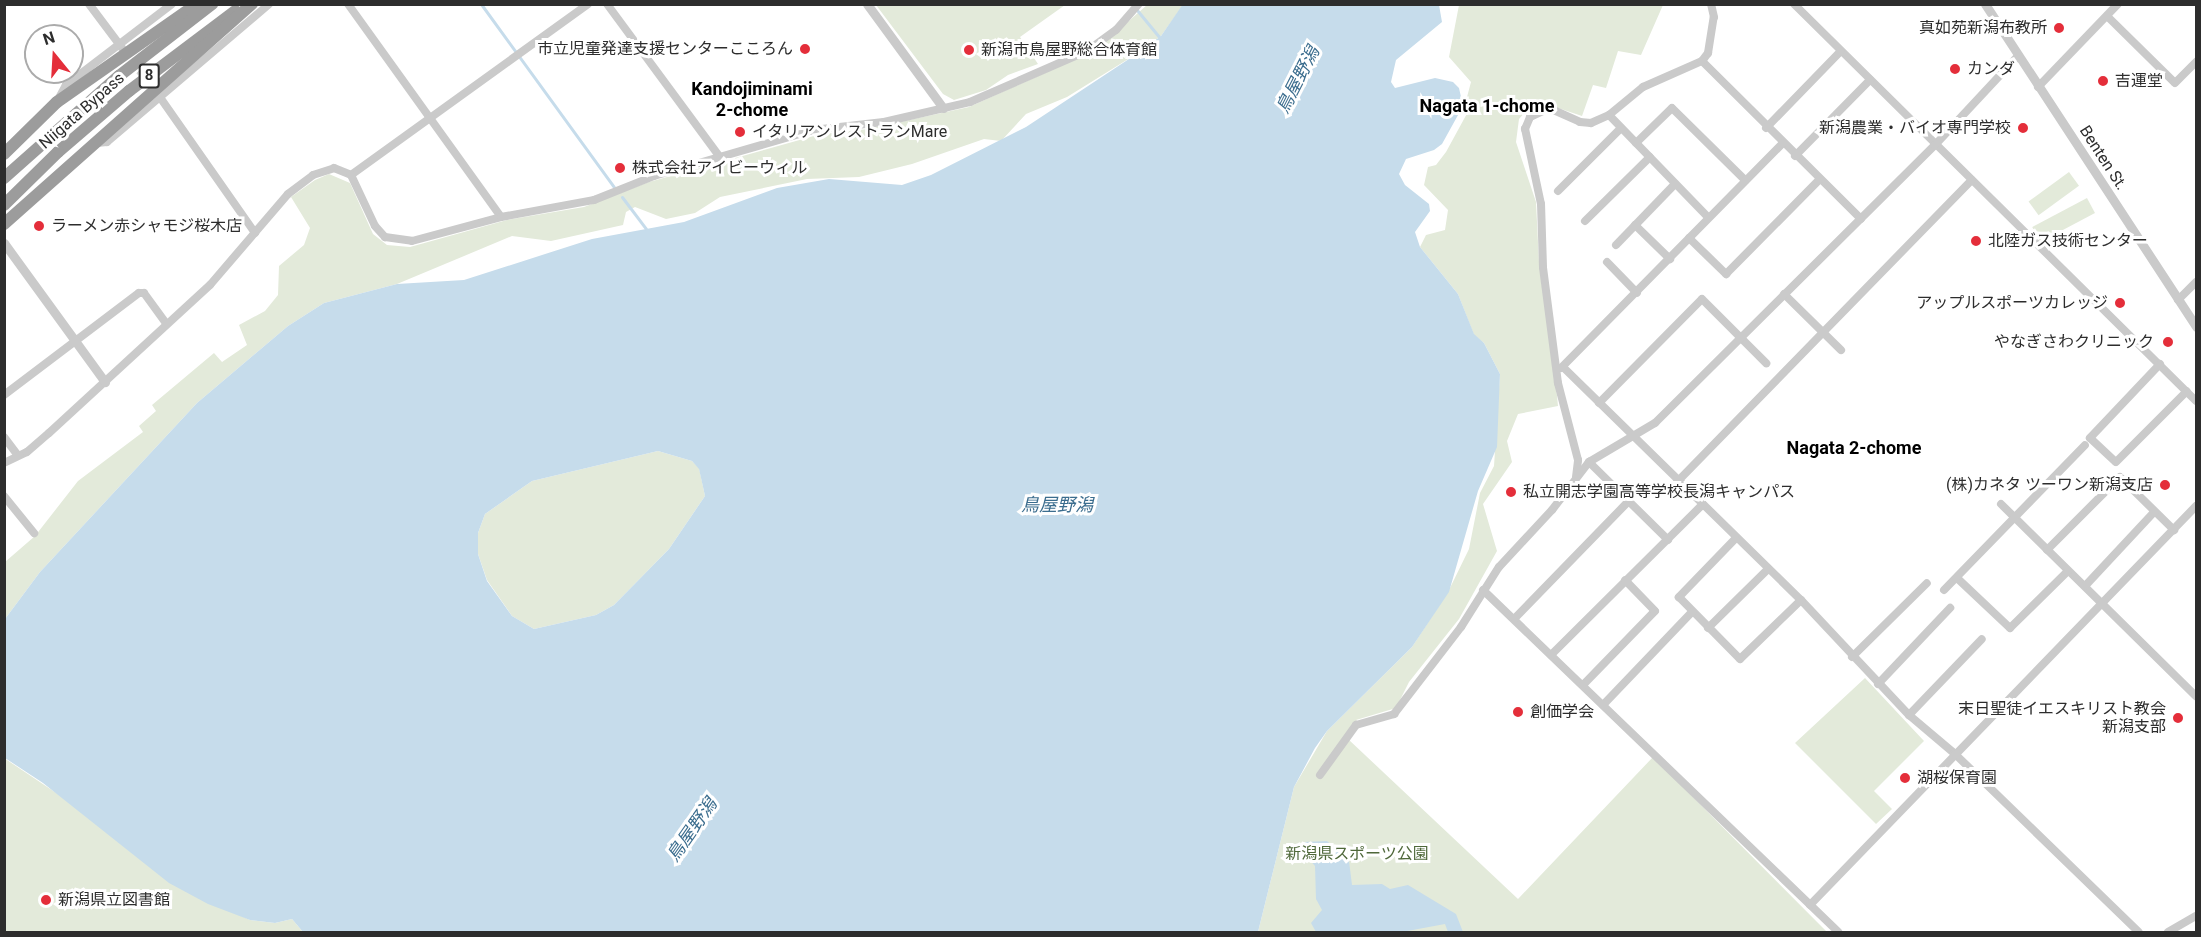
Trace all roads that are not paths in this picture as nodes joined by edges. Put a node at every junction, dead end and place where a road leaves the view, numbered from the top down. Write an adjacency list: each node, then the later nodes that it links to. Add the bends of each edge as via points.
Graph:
1 (89, 4): 19 (street)
2 (172, 4): 19 (street)
3 (197, 4): 27 (highway)
4 (212, 4): 42 (highway, Niigata Bypass / 8, via 47,137)
5 (243, 4): 50 (highway, Niigata Bypass / 8, bridge, via 129,91)
6 (252, 4): 33 (highway)
7 (269, 4): 26 (street)
8 (348, 4): 30 (street)
9 (588, 4): 30 (street)
10 (607, 4): 38 (street)
11 (867, 4): 28 (street)
12 (1125, 4): 17 (street)
13 (1711, 4): 22 (street, via 1714,17 1708,53)
14 (1794, 4): 20 (street)
15 (1985, 4): 21 (street, Benten St.)
16 (2118, 4): 18 (street)
17 (1135, 9): 28 (street, via 1116,30 1087,51 970,102)
18 (2107, 16): 23 (street, via 2175,83); 25 (street)
19 (120, 45): 27 (street, via 66,86)
20 (1841, 51): 24 (street); 32 (street)
21 (2018, 56): 25 (street, Benten St.); 36 (street)
22 (1702, 61): 29 (street, via 1643,87); 32 (street)
23 (2196, 62)
24 (1870, 80): 36 (street); 39 (street)
25 (2038, 87): 68 (street, Benten St.)
26 (158, 94): 33 (street, via 107,142); 57 (street)
27 (57, 102): 37 (highway)
28 (943, 108): 38 (street, via 884,122 813,130)
29 (1609, 115): 31 (street); 77 (street, via 1580,122 1549,108 1530,117 1525,129 1541,204 1543,267)
30 (430, 118): 41 (street); 51 (street)
31 (1621, 128): 34 (street); 48 (street)
32 (1766, 128): 35 (street)
33 (92, 143): 46 (highway)
34 (1636, 143): 40 (street); 43 (street, via 1672,108)
35 (1782, 144): 39 (street); 43 (street)
36 (1935, 145): 45 (street); 53 (street)
37 (4, 154)
38 (719, 156): 51 (street, via 654,176 602,198)
39 (1794, 156): 44 (street)
40 (1650, 158): 47 (street); 54 (street)
41 (351, 175): 51 (street, via 375,226 385,237 412,241); 57 (street, via 334,168 313,175 288,194)
42 (4, 178)
43 (1745, 180): 52 (street)
44 (1819, 180): 53 (street); 58 (street, via 1726,274)
45 (1972, 180): 71 (street); 76 (street)
46 (52, 181): 49 (highway); 55 (highway)
47 (1675, 184): 52 (street); 56 (street)
48 (1558, 191)
49 (4, 198)
50 (4, 205)
51 (501, 217)
52 (1708, 218): 58 (street)
53 (1861, 219): 67 (street)
54 (1585, 221)
55 (4, 224)
56 (1635, 225): 60 (street); 62 (street)
57 (255, 233): 69 (street, via 210,285)
58 (1689, 238): 62 (street)
59 (4, 243): 64 (street)
60 (1616, 245)
61 (4, 258): 64 (street)
62 (1670, 259): 66 (street)
63 (1607, 262): 66 (street)
64 (22, 267): 73 (street)
65 (2196, 282): 68 (street)
66 (1637, 293): 77 (street)
67 (1784, 294): 71 (street); 72 (street)
68 (2178, 300): 70 (street, Benten St.)
69 (166, 324): 73 (street, via 144,293); 78 (street)
70 (2196, 327)
71 (1823, 332): 74 (street); 90 (street)
72 (1741, 337): 75 (street); 82 (street, via 1702,299); 84 (street, via 1655,423)
73 (75, 340): 78 (street); 80 (street)
74 (1841, 350)
75 (1766, 363)
76 (2160, 364): 79 (street); 79 (street, via 2090,438 2116,462)
77 (1560, 368): 82 (street); 89 (street, via 1578,460)
78 (105, 382): 86 (street, via 27,452)
79 (2187, 392): 81 (street)
80 (4, 395)
81 (2196, 401)
82 (1599, 403): 84 (street)
83 (4, 437): 86 (street)
84 (1634, 438): 87 (street); 90 (street)
85 (2085, 446): 97 (street)
86 (17, 454): 88 (street)
87 (1588, 462): 89 (street); 92 (street)
88 (4, 463)
89 (1576, 478): 109 (street)
90 (1677, 482): 93 (street)
91 (4, 496): 99 (street)
92 (1628, 502): 101 (street); 115 (street)
93 (1703, 504): 100 (street); 101 (street)
94 (2001, 504): 97 (street)
95 (2196, 506): 98 (street)
96 (2154, 512): 98 (street); 102 (street, via 2120,477); 108 (street)
97 (2015, 519): 102 (street); 105 (street)
98 (2174, 530): 112 (street)
99 (34, 533)
100 (1735, 539): 103 (street); 114 (street, via 1679,597)
101 (1668, 540): 106 (street)
102 (2047, 550): 104 (street)
103 (1768, 568): 111 (street); 116 (street)
104 (2068, 571): 105 (street, via 2010,628); 108 (street)
105 (1957, 578): 110 (street)
106 (1625, 580): 118 (street); 121 (street, via 1655,611)
107 (1927, 583): 119 (street)
108 (2086, 585): 112 (street)
109 (1483, 590): 115 (street); 126 (street, via 1461,627 1394,714 1356,725)
110 (1944, 590)
111 (1800, 600): 116 (street, via 1740,658); 119 (street)
112 (2103, 603): 122 (street); 125 (street)
113 (1950, 608): 120 (street)
114 (1692, 612): 116 (street); 123 (street)
115 (1515, 618): 118 (street)
116 (1708, 628)
117 (1982, 639): 124 (street)
118 (1551, 655): 121 (street)
119 (1852, 657): 120 (street)
120 (1878, 684): 124 (street)
121 (1583, 686): 123 (street)
122 (2196, 696)
123 (1603, 705): 127 (street)
124 (1909, 715): 125 (street)
125 (1954, 753): 127 (street); 130 (street)
126 (1320, 775)
127 (1810, 904): 129 (street)
128 (2196, 916): 131 (street)
129 (1838, 933)
130 (2139, 933)
131 (2168, 933)

